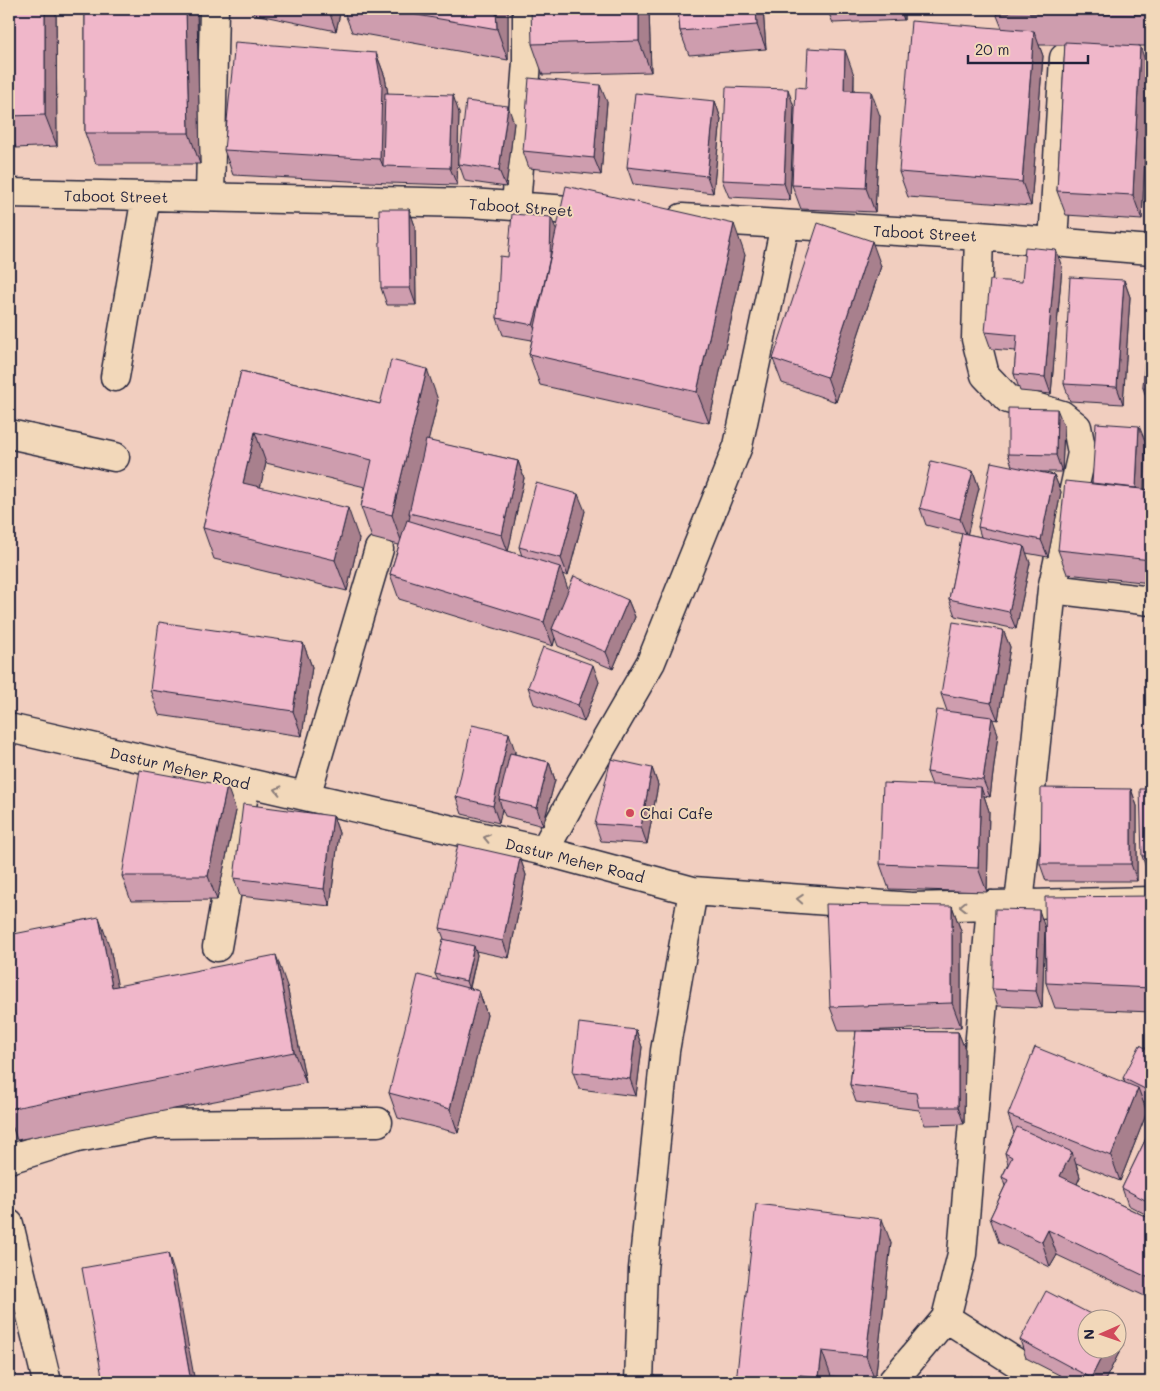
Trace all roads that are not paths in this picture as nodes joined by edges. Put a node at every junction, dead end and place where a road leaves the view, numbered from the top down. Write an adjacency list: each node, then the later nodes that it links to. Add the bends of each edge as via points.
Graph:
1 (214, 9): 6 (street)
2 (527, 9): 7 (street, via 527,62)
3 (1064, 58): 12 (street)
4 (9, 194): 5 (street, Taboot Street)
5 (146, 196): 6 (street, Taboot Street); 14 (street)
6 (210, 197): 7 (street, Taboot Street)
7 (516, 206): 8 (street, Taboot Street)
8 (626, 214)
9 (656, 216): 10 (street, Taboot Street)
10 (785, 225): 11 (street, Taboot Street); 23 (street, via 738,446 652,662)
11 (979, 236): 12 (street, Taboot Street); 18 (street, via 976,339 985,375 1008,399 1062,415 1077,427 1082,453)
12 (1053, 242): 13 (street, Taboot Street)
13 (1151, 250)
14 (114, 377)
15 (9, 434): 16 (street)
16 (115, 457)
17 (379, 549): 22 (street)
18 (1052, 589): 19 (street); 26 (street)
19 (1151, 601)
20 (9, 728): 21 (street, Dastur Meher Road)
21 (246, 783): 22 (street, Dastur Meher Road, one-way to 21); 28 (street)
22 (306, 796): 23 (street, Dastur Meher Road, one-way to 22)
23 (544, 851): 24 (street, Dastur Meher Road)
24 (693, 891): 27 (street, Dastur Meher Road, one-way to 24, via 912,907); 34 (street, via 665,1052 643,1268)
25 (1151, 901): 26 (street, Dastur Meher Road)
26 (1019, 904): 27 (street, Dastur Meher Road)
27 (991, 905): 32 (street, via 962,1254)
28 (217, 947)
29 (378, 1122): 30 (street, via 155,1124 77,1138)
30 (9, 1159)
31 (9, 1224): 33 (street)
32 (946, 1318): 35 (street); 36 (street)
33 (46, 1382)
34 (639, 1382)
35 (892, 1382)
36 (1047, 1382)

